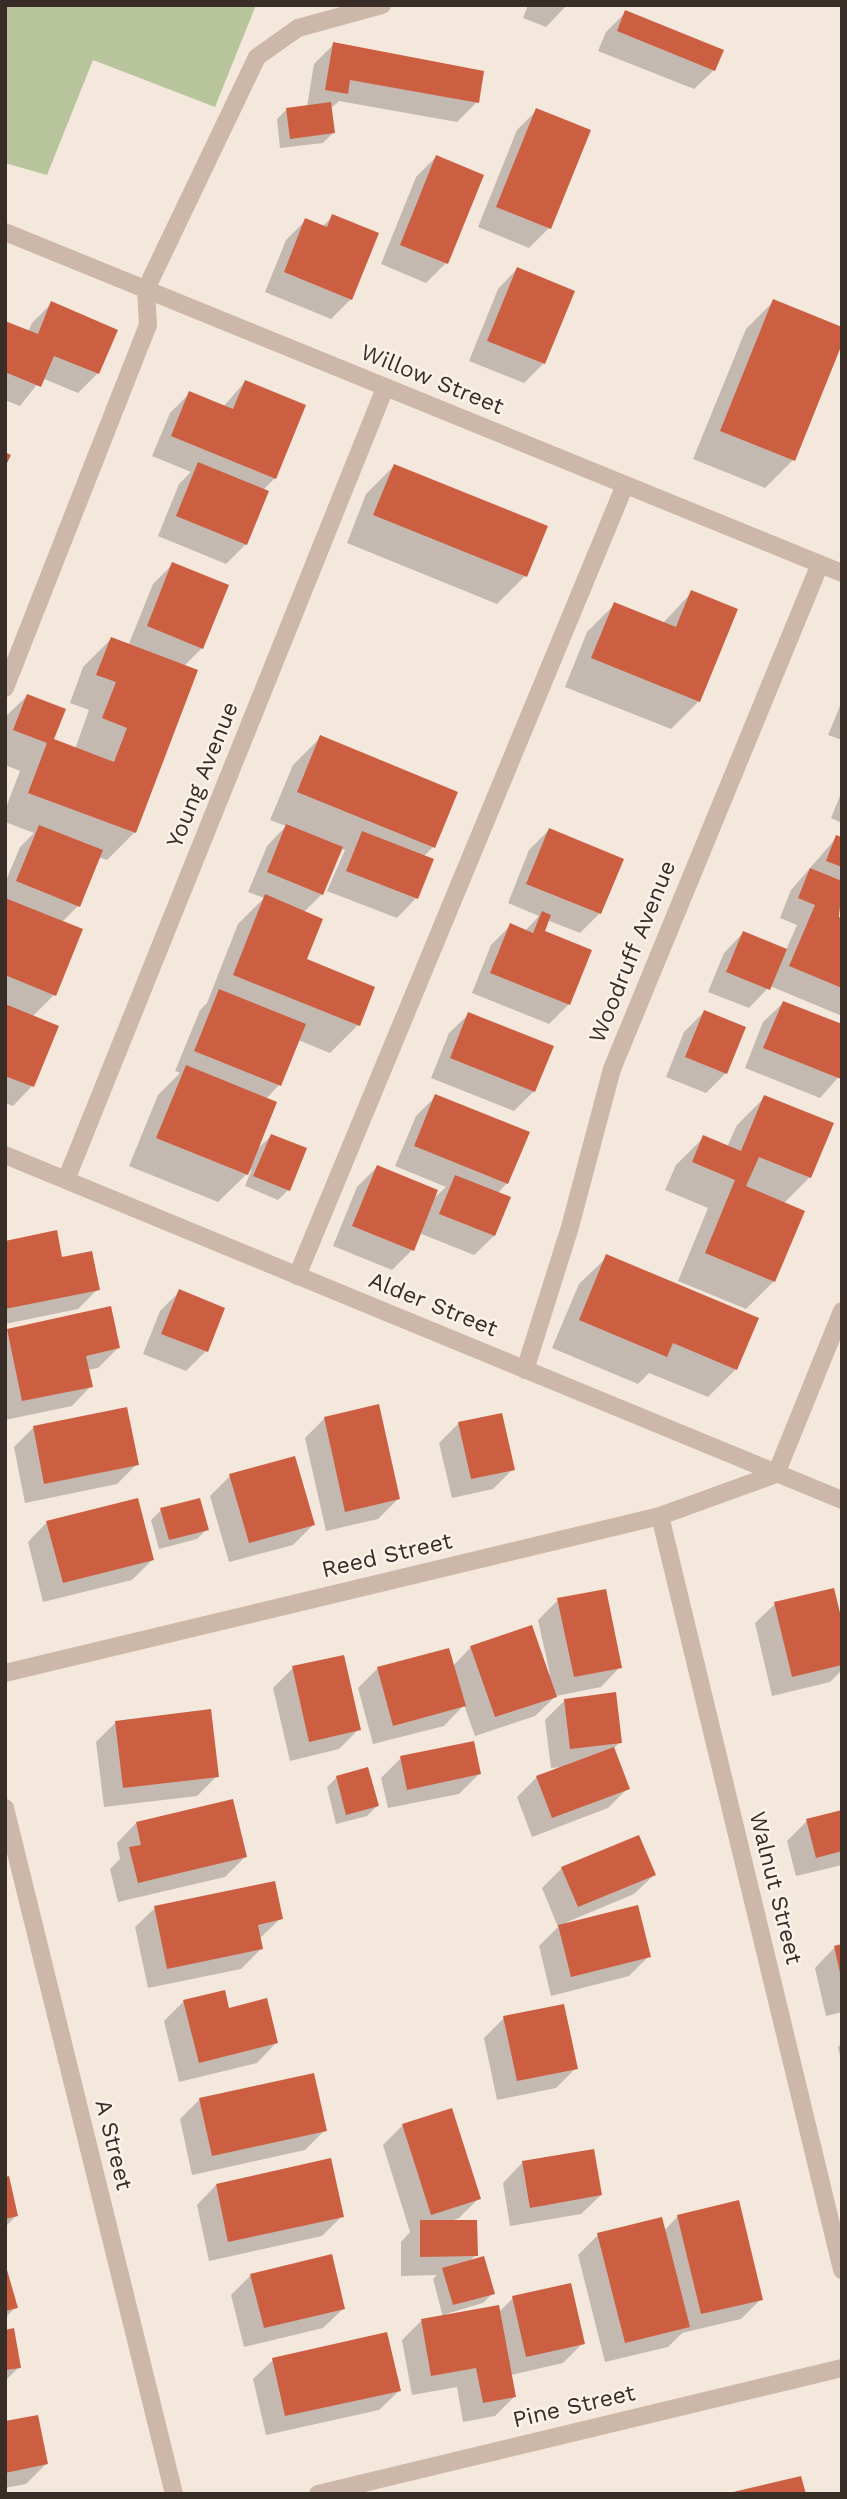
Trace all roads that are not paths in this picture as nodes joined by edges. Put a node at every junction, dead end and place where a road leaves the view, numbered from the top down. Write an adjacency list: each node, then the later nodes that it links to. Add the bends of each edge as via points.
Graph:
1 (382, 5): 3 (street, via 298,28 257,57)
2 (5, 232): 3 (street, Willow Street)
3 (146, 289): 4 (street, Willow Street); 8 (street, via 148,325)
4 (385, 388): 5 (street, Willow Street); 10 (street, Young Avenue)
5 (625, 485): 6 (street, Willow Street); 11 (street)
6 (820, 564): 7 (street, Willow Street); 13 (street, Woodruff Avenue, via 612,1069 570,1227)
7 (842, 573)
8 (5, 688)
9 (5, 1155): 10 (street, Alder Street)
10 (66, 1180): 11 (street, Alder Street)
11 (297, 1276): 13 (street, Alder Street)
12 (842, 1311): 14 (street)
13 (525, 1370): 14 (street, Alder Street)
14 (776, 1474): 15 (street, Alder Street); 16 (street, Reed Street)
15 (842, 1500)
16 (660, 1516): 17 (street, Reed Street); 19 (street, Walnut Street)
17 (5, 1672)
18 (5, 1808): 21 (street, A Street)
19 (842, 2270)
20 (842, 2368): 22 (street, Pine Street)
21 (174, 2494)
22 (318, 2494)

